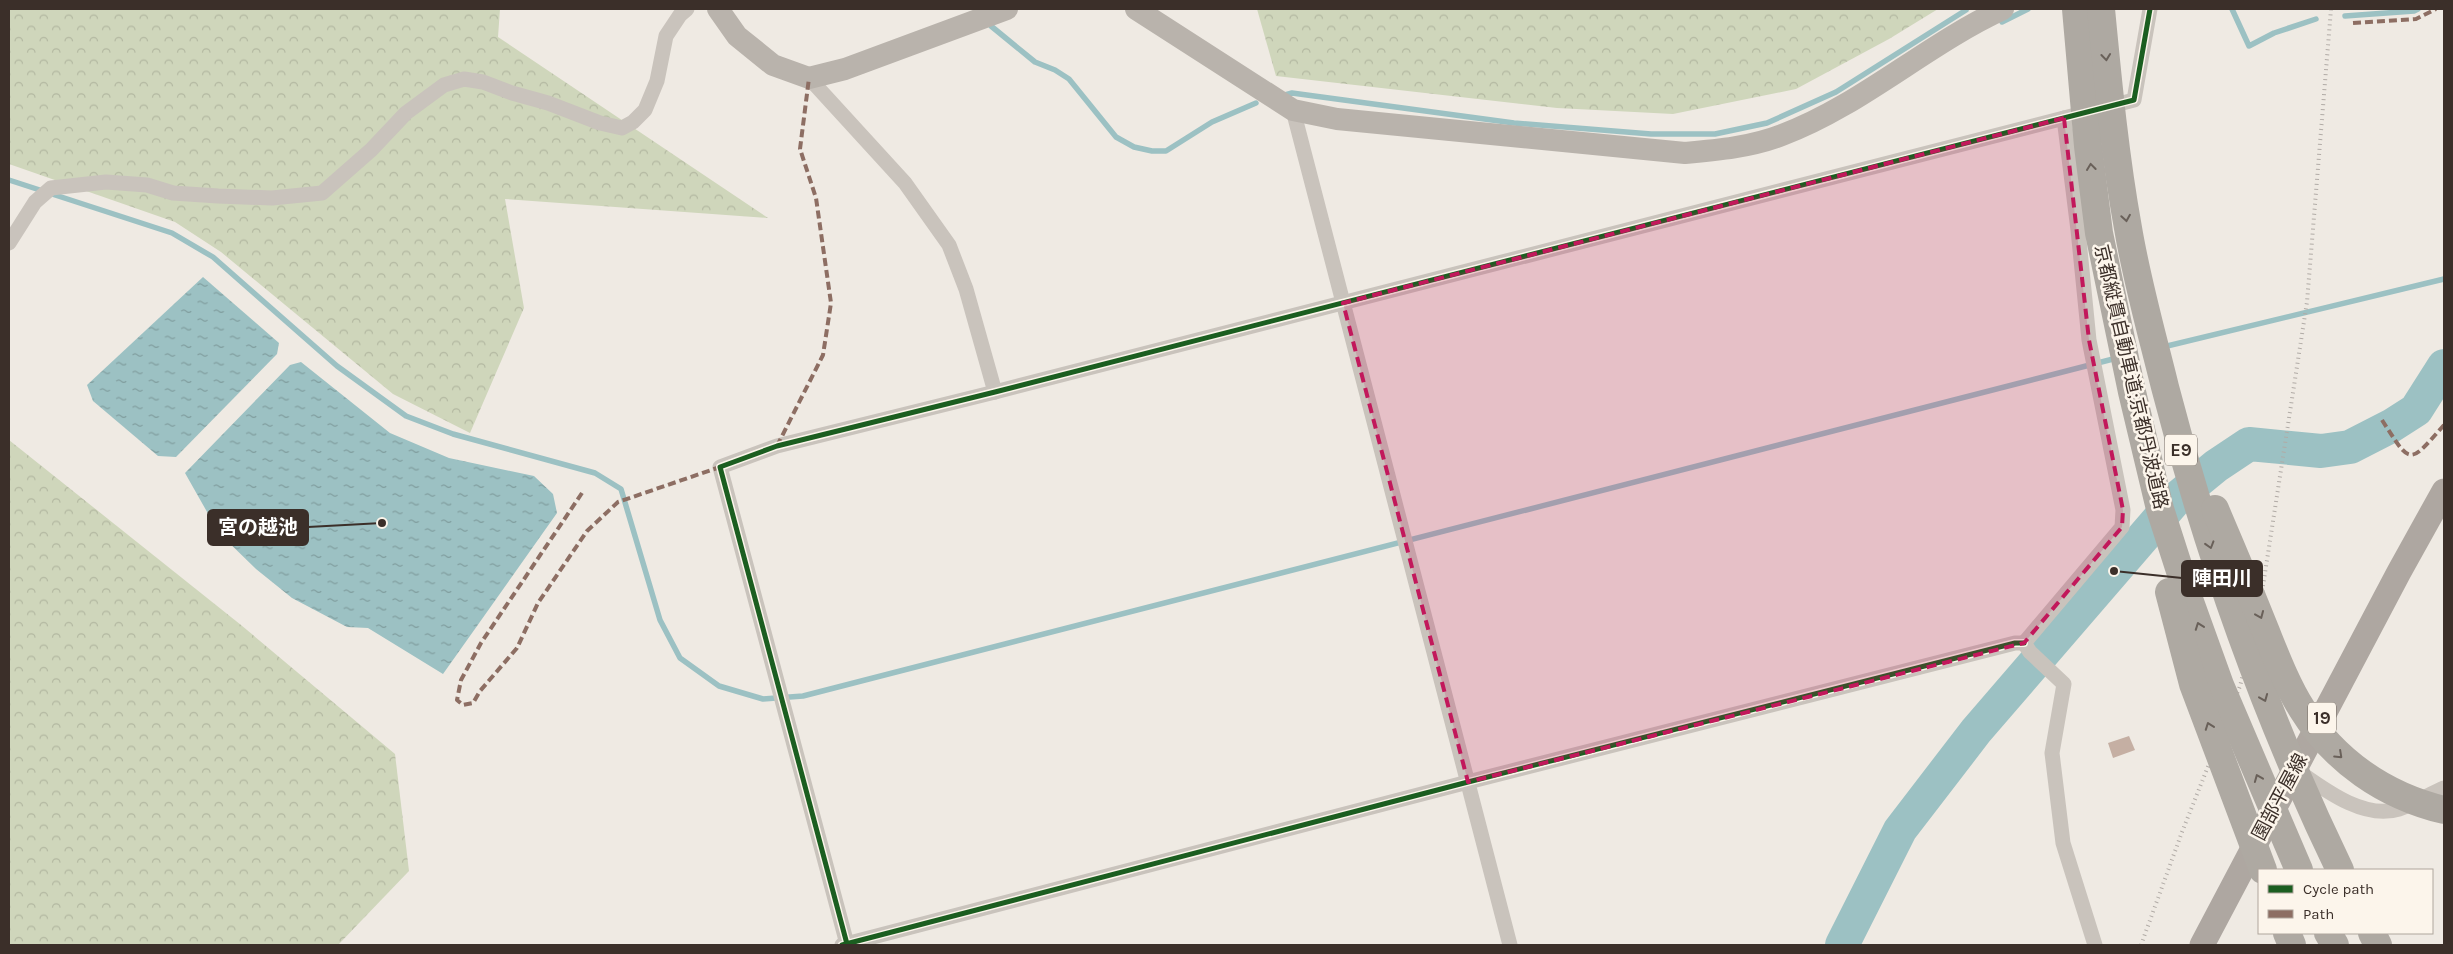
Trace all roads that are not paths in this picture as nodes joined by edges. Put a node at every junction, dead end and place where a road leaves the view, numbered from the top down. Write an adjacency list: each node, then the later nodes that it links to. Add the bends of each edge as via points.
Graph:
1 (687, 9): 13 (street, via 666,36 656,81 645,110 622,128 600,123 548,102 464,79 444,85 406,113 371,150 322,193 272,198 218,196 173,193 147,185 106,182 51,188 35,202)
2 (718, 9): 9 (street, via 737,36 773,65)
3 (1007, 9): 9 (street, via 845,69)
4 (1136, 9): 10 (street)
5 (2003, 9): 10 (street, via 1971,24 1846,104 1783,135 1732,149 1685,153 1337,119)
6 (2076, 9): 12 (highway, 京都縦貫自動車道;京都丹波道路 / E9, one-way to 6, bridge)
7 (2101, 9): 15 (highway, 京都縦貫自動車道;京都丹波道路 / E9, one-way to 15, bridge, via 2126,221)
8 (2150, 9): 11 (street, via 2134,100)
9 (809, 78): 16 (street, via 905,183 949,246 966,289)
10 (1293, 110): 14 (street)
11 (2064, 118): 14 (street); 18 (street, via 2091,352 2123,510 2122,527)
12 (2099, 233): 23 (highway, one-way to 12, bridge, via 2193,684 2146,512 2118,394); 24 (highway, 京都縦貫自動車道;京都丹波道路 / E9, one-way to 12, bridge, via 2220,685 2166,527 2132,392)
13 (9, 243)
14 (1343, 303): 16 (street); 20 (street)
15 (2149, 324): 22 (highway, one-way to 22, bridge, via 2211,498 2282,670 2302,708 2329,746 2355,770 2398,794); 25 (highway, 京都縦貫自動車道;京都丹波道路 / E9, one-way to 25, bridge, via 2186,467 2219,574 2286,755)
16 (995, 392): 27 (street, via 777,446 720,467)
17 (2444, 491): 19 (main road, 園部平屋線 / 19)
18 (2027, 648): 20 (street, via 2005,646); 29 (street, via 2064,684 2052,753 2063,843)
19 (2295, 769): 21 (street, via 2344,802 2381,811 2398,809); 30 (main road, 園部平屋線 / 19)
20 (1468, 782): 27 (street); 28 (street)
21 (2444, 788)
22 (2444, 810)
23 (2263, 869)
24 (2298, 869)
25 (2340, 869)
26 (2329, 934): 31 (highway)
27 (845, 945)
28 (1510, 945)
29 (2095, 945)
30 (2202, 945)
31 (2335, 945)

